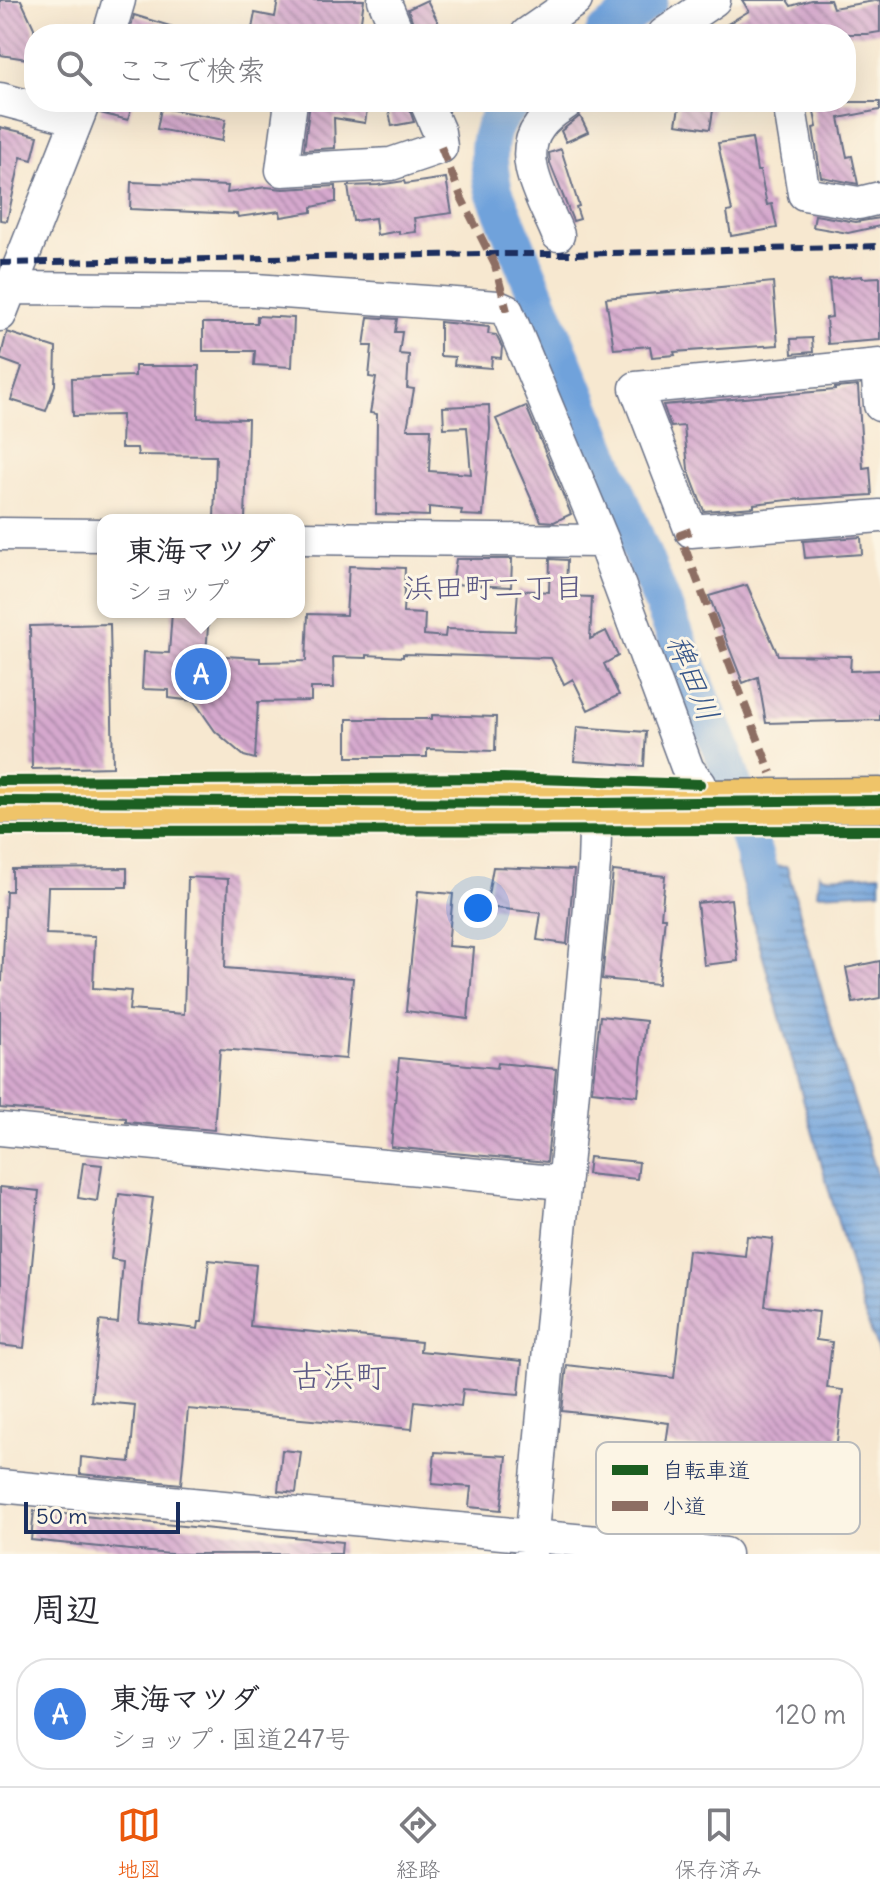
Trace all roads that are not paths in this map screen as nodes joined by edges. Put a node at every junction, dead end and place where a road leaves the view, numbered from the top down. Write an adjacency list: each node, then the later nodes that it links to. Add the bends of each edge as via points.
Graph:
1 (119, 0): 5 (street)
2 (384, 0): 6 (street)
3 (576, 0): 7 (street)
4 (714, 0): 8 (street)
5 (112, 24)
6 (394, 24)
7 (541, 24)
8 (679, 24)
9 (0, 99): 10 (street)
10 (24, 103)
11 (80, 112): 18 (street)
12 (290, 112): 13 (street, via 282,170 391,164 441,147)
13 (430, 112)
14 (556, 112): 17 (street, via 538,127 529,149)
15 (791, 112): 16 (street, via 804,194 859,203)
16 (880, 198)
17 (558, 235)
18 (5, 302): 25 (street, via 255,290 498,307 507,311)
19 (878, 366): 20 (street); 21 (street, via 636,388 691,531)
20 (880, 405)
21 (880, 516)
22 (0, 534): 23 (street)
23 (97, 535)
24 (305, 538): 25 (street)
25 (603, 541): 28 (street, via 688,770)
26 (880, 800): 29 (highway)
27 (0, 801): 30 (highway)
28 (711, 811): 29 (highway); 30 (highway)
29 (782, 815): 31 (highway)
30 (597, 816): 32 (highway); 34 (street)
31 (880, 830)
32 (0, 831)
33 (0, 1129): 34 (street)
34 (563, 1183): 36 (street)
35 (0, 1486): 36 (street)
36 (531, 1545): 37 (street)
37 (725, 1554)

